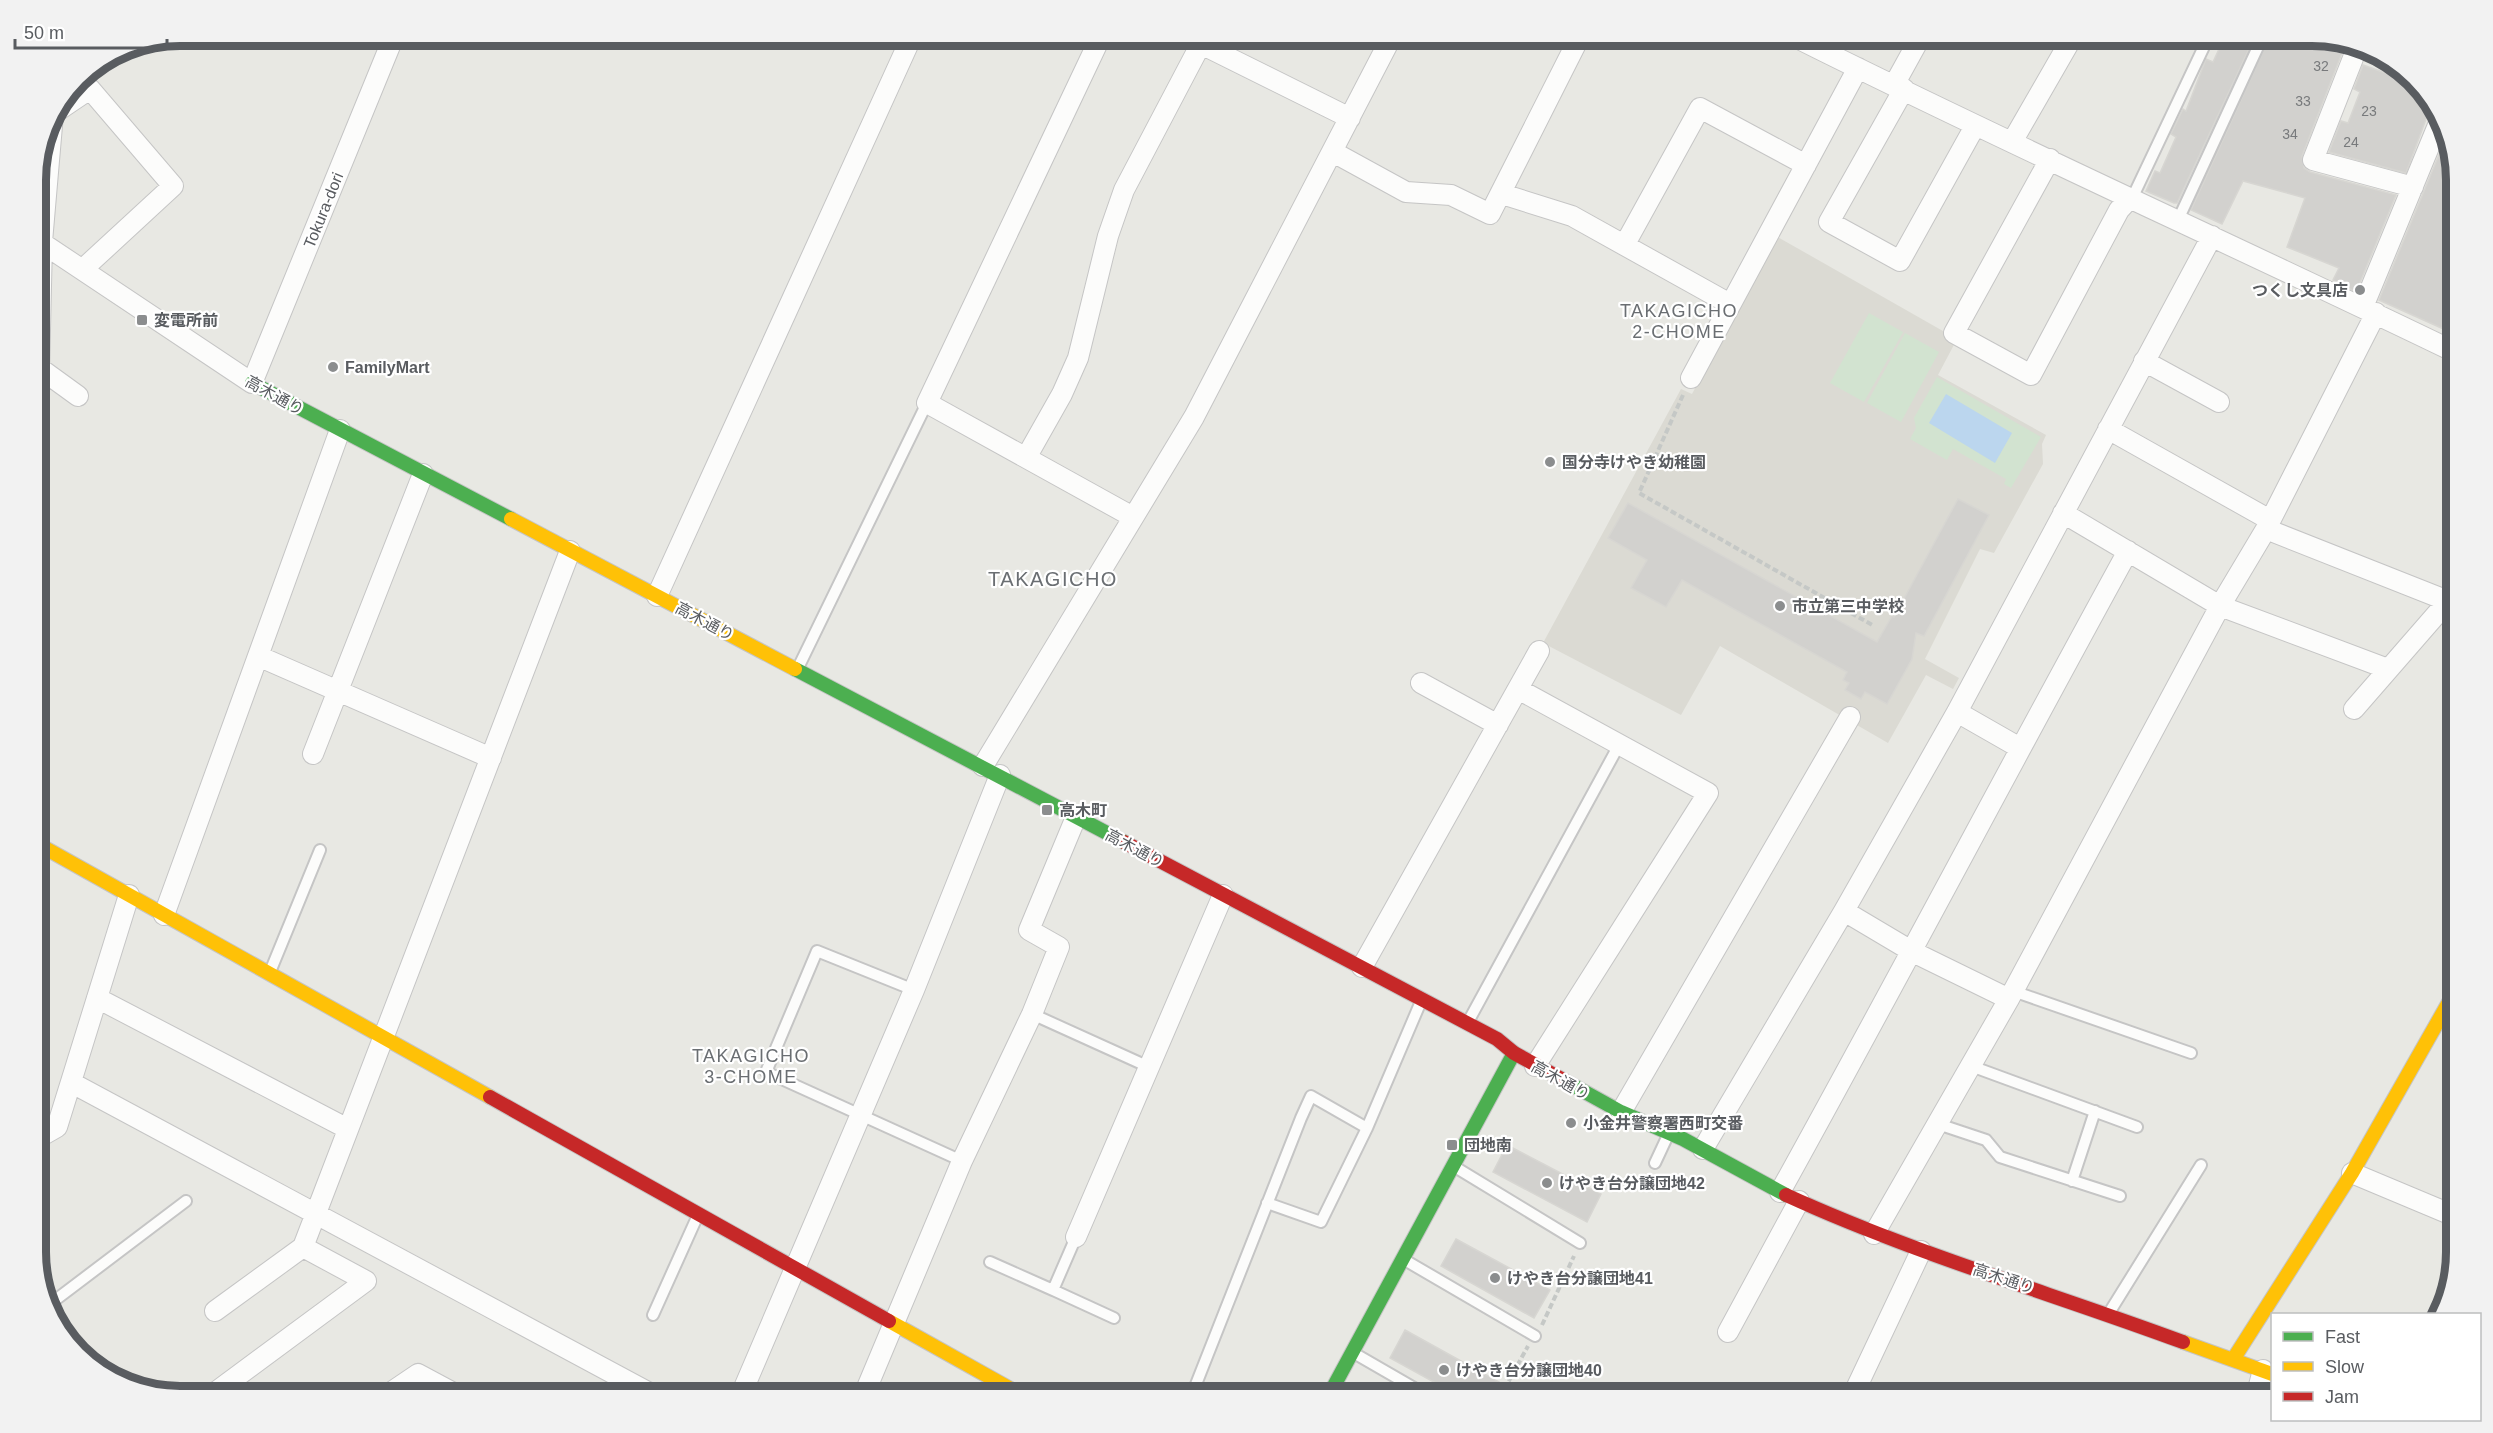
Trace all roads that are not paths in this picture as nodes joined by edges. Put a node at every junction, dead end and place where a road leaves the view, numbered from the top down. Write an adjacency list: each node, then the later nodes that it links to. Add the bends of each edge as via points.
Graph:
1 (390, 46): 38 (street, Tokura-dori)
2 (907, 46): 51 (street)
3 (1096, 46): 41 (street)
4 (1200, 46): 44 (street, via 1124,190 1108,236 1078,358)
5 (1214, 46): 17 (street)
6 (1387, 46): 17 (street)
7 (1575, 46): 25 (street)
8 (1823, 46): 14 (street)
9 (1917, 46): 15 (street)
10 (2067, 46): 20 (street)
11 (2204, 46): 26 (lane)
12 (2258, 46): 27 (lane)
13 (2355, 54): 24 (street, via 2313,160)
14 (1858, 68): 15 (street); 23 (street)
15 (1899, 87): 18 (street); 18 (street, via 1829,222 1900,261)
16 (73, 101): 31 (street, via 90,89 172,186)
17 (1350, 118): 21 (street)
18 (1975, 126): 20 (street)
19 (2436, 129): 24 (street)
20 (2012, 142): 22 (street)
21 (1333, 152): 25 (street, via 1407,192 1451,195 1490,214); 47 (street, via 1194,417)
22 (2050, 159): 26 (street); 26 (street, via 1954,333 2031,375 2119,210)
23 (1806, 165): 29 (street, via 1700,108); 32 (street)
24 (2413, 188): 33 (street)
25 (1502, 194): 29 (street, via 1572,216)
26 (2130, 198): 27 (street)
27 (2178, 220): 28 (street)
28 (2212, 236): 33 (street); 35 (street)
29 (1625, 243): 32 (street)
30 (47, 245): 31 (street, 高木通り)
31 (83, 269): 38 (street, 高木通り)
32 (1730, 304): 37 (street)
33 (2369, 310): 34 (street); 48 (street)
34 (2446, 348)
35 (2144, 361): 40 (street); 42 (street)
36 (47, 374): 39 (street)
37 (1691, 378)
38 (252, 383): 43 (street, 高木通り)
39 (78, 396)
40 (2219, 402)
41 (927, 403): 44 (street); 58 (lane)
42 (2108, 429): 46 (street); 48 (street)
43 (340, 430): 45 (street, 高木通り); 56 (street)
44 (1027, 456): 47 (street)
45 (423, 474): 49 (street, 高木通り); 61 (street)
46 (2064, 513): 50 (street); 63 (street)
47 (1133, 517): 70 (street)
48 (2268, 524): 52 (street); 53 (street)
49 (570, 551): 51 (street, 高木通り); 69 (street)
50 (2128, 551): 53 (street); 67 (street)
51 (657, 596): 58 (street, 高木通り)
52 (2446, 602)
53 (2220, 606): 57 (street); 83 (street)
54 (2446, 611): 57 (street)
55 (1539, 651): 60 (street)
56 (258, 656): 61 (street); 78 (street)
57 (2388, 669): 62 (street)
58 (797, 670): 70 (street, 高木通り)
59 (1421, 683): 65 (street)
60 (1518, 689): 65 (street); 66 (street)
61 (337, 691): 68 (street); 69 (street)
62 (2354, 709)
63 (1957, 712): 67 (street); 77 (street)
64 (1850, 717): 96 (street)
65 (1498, 725): 80 (street)
66 (1618, 745): 88 (lane); 92 (street, via 1708,793)
67 (2020, 748): 79 (street)
68 (313, 754)
69 (491, 758): 89 (street)
70 (982, 766): 71 (street, 高木通り)
71 (1000, 775): 72 (street, 高木通り); 82 (street)
72 (1076, 818): 76 (street, 高木通り); 87 (street, via 1029,930 1059,947)
73 (47, 849): 75 (street)
74 (320, 850): 81 (lane)
75 (129, 895): 78 (street); 84 (street)
76 (1223, 895): 80 (street, 高木通り); 94 (street)
77 (1844, 911): 79 (street); 105 (street)
78 (164, 915): 81 (street)
79 (1913, 952): 83 (street); 112 (street)
80 (1362, 967): 85 (street, 高木通り)
81 (269, 974): 89 (street)
82 (914, 990): 98 (street); 98 (lane, via 817,951 766,1071)
83 (2011, 995): 91 (lane); 93 (street)
84 (97, 998): 95 (street); 102 (street)
85 (1422, 999): 88 (street, 高木通り); 101 (lane)
86 (2446, 1006): 110 (street)
87 (1032, 1014): 94 (lane); 106 (street)
88 (1467, 1023): 90 (street, 高木通り)
89 (383, 1038): 102 (street); 119 (street)
90 (1514, 1053): 92 (street, 高木通り); 109 (street)
91 (2191, 1053)
92 (1535, 1066): 96 (street, 高木通り)
93 (1971, 1066): 97 (lane); 99 (street)
94 (1149, 1067): 121 (street)
95 (72, 1083): 103 (street, via 57,1126); 118 (street)
96 (1621, 1112): 104 (street, 高木通り)
97 (2095, 1112): 100 (lane); 111 (lane)
98 (860, 1113): 106 (lane); 127 (street)
99 (1938, 1124): 111 (lane, via 1986,1140 2000,1156); 120 (street)
100 (2137, 1127)
101 (1367, 1128): 116 (lane, via 1321,1222); 116 (lane, via 1311,1096)
102 (348, 1129): 118 (street)
103 (47, 1132)
104 (1670, 1133): 105 (street, 高木通り); 107 (lane)
105 (1703, 1149): 112 (street, 高木通り)
106 (962, 1161): 134 (street)
107 (1655, 1163)
108 (2201, 1165): 131 (lane)
109 (1453, 1166): 122 (lane); 125 (street)
110 (2352, 1173): 117 (street); 138 (street)
111 (2072, 1181): 113 (lane)
112 (1780, 1192): 115 (street, 高木通り)
113 (2120, 1196)
114 (186, 1201): 129 (lane)
115 (1799, 1201): 120 (street, 高木通り); 135 (street)
116 (1267, 1203): 147 (lane)
117 (2446, 1212)
118 (316, 1214): 123 (street); 143 (street)
119 (698, 1215): 127 (street); 132 (lane)
120 (1874, 1234): 124 (street, 高木通り)
121 (1076, 1237): 128 (lane)
122 (1580, 1243)
123 (303, 1247): 130 (street); 140 (street, via 366,1281)
124 (1921, 1251): 131 (street, 高木通り); 150 (street)
125 (1403, 1259): 136 (lane); 137 (street)
126 (990, 1262): 128 (lane)
127 (794, 1268): 134 (street); 144 (street)
128 (1053, 1290): 133 (lane)
129 (55, 1300)
130 (215, 1311)
131 (2108, 1314): 138 (street, 高木通り)
132 (653, 1315)
133 (1114, 1318)
134 (894, 1323): 145 (street); 146 (street)
135 (1728, 1332)
136 (1535, 1336)
137 (1352, 1352): 148 (street); 149 (lane)
138 (2234, 1358): 139 (street, 高木通り)
139 (2268, 1372): 151 (street)
140 (224, 1386)
141 (400, 1386): 142 (street, via 418,1374)
142 (440, 1386)
143 (637, 1386)
144 (745, 1386)
145 (868, 1386)
146 (1006, 1386)
147 (1195, 1386)
148 (1334, 1386)
149 (1411, 1386)
150 (1857, 1386)
151 (2261, 1386)

